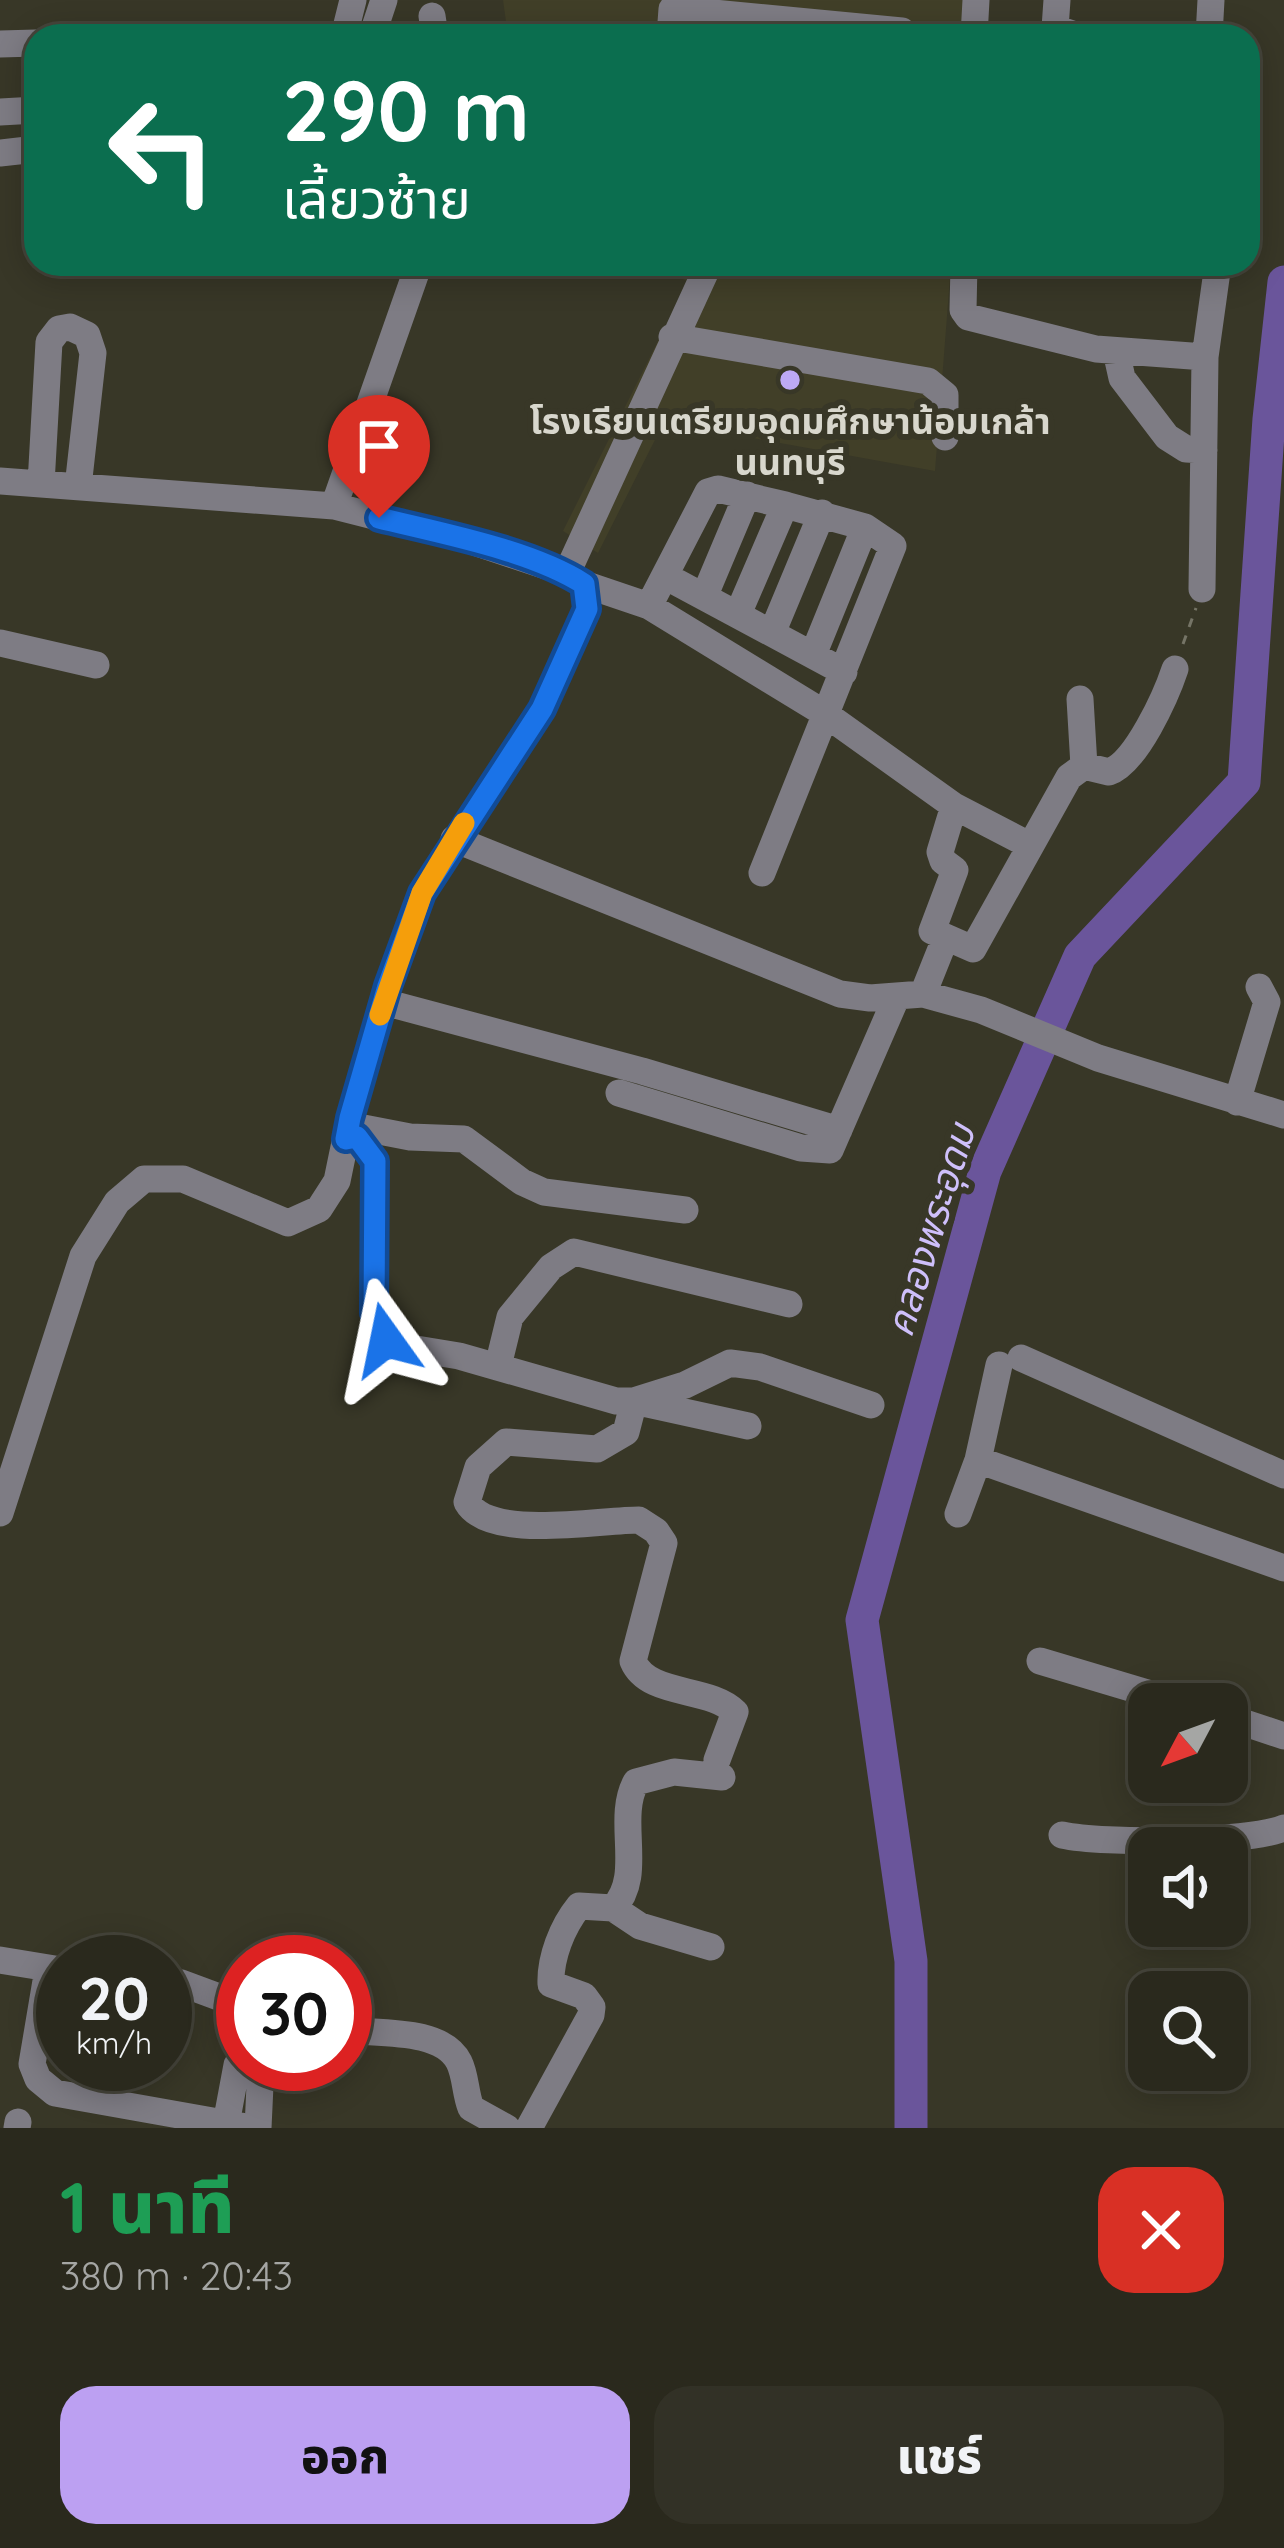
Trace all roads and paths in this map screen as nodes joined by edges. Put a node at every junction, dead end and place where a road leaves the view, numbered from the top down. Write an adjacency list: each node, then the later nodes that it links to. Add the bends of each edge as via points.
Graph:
1 (384, 0): 3 (street)
2 (671, 15): 4 (street)
3 (362, 24)
4 (801, 24)
5 (415, 276): 19 (street)
6 (703, 276): 9 (street)
7 (964, 276): 10 (street, via 968,317)
8 (1216, 276): 11 (street)
9 (672, 337): 12 (street, via 928,381 945,395); 23 (street)
10 (1116, 351): 11 (street); 13 (street, via 1122,379 1167,437)
11 (1205, 357): 13 (street)
12 (944, 437)
13 (1204, 450): 24 (street)
14 (0, 481): 15 (street)
15 (41, 484): 16 (street); 16 (street, via 49,342 70,327 87,335 94,353)
16 (78, 487): 19 (street)
17 (747, 496): 18 (street); 22 (street, via 708,492); 25 (street)
18 (785, 505): 20 (street); 27 (street)
19 (334, 506): 23 (street)
20 (822, 513): 21 (street); 27 (street)
21 (865, 527): 29 (street); 33 (street, via 894,552)
22 (667, 577): 25 (street); 26 (street)
23 (575, 579): 26 (street); 38 (street, via 587,609 542,709)
24 (1202, 589): 32 (path)
25 (704, 598): 27 (street)
26 (649, 606): 30 (street)
27 (753, 623): 29 (street); 30 (street)
28 (0, 643): 31 (street)
29 (813, 655): 33 (street)
30 (732, 657): 35 (street)
31 (96, 665)
32 (1175, 669): 36 (street, via 1123,764 1109,772)
33 (844, 672): 35 (street)
34 (1080, 699): 36 (street)
35 (824, 713): 37 (street); 40 (street)
36 (1084, 766): 39 (street)
37 (954, 806): 39 (street); 41 (street, via 940,852 955,870 932,932)
38 (454, 839): 43 (street, via 841,994); 44 (street, via 422,893)
39 (1029, 844): 41 (street, via 976,946)
40 (762, 873)
41 (945, 939): 43 (street)
42 (1259, 987): 46 (street, via 1268,1002)
43 (910, 995): 46 (street, via 980,1010); 48 (street)
44 (384, 1002): 48 (street); 49 (street)
45 (619, 1093): 48 (street, via 801,1148 830,1150)
46 (1237, 1102): 47 (street)
47 (1284, 1114)
48 (839, 1130)
49 (347, 1132): 50 (street, via 464,1138 544,1192); 52 (street, via 375,1161 374,1313 386,1340); 58 (street, via 337,1181 319,1209 289,1223 183,1179 144,1179 117,1202 83,1256)
50 (685, 1210)
51 (789, 1304): 52 (street, via 574,1252 510,1317)
52 (498, 1366): 53 (street, via 589,1396)
53 (634, 1401): 54 (street, via 730,1363); 55 (street); 67 (street, via 626,1432 597,1449 506,1442 478,1466 466,1502 503,1525 639,1520 656,1531 664,1543 636,1670 735,1712 719,1768 636,1782 626,1883)
54 (871, 1405)
55 (748, 1426)
56 (978, 1460): 57 (street, via 1010,1362); 59 (street); 60 (street)
57 (1284, 1475)
58 (0, 1513)
59 (958, 1514)
60 (1284, 1568)
61 (1040, 1661): 62 (street)
62 (1128, 1687)
63 (1248, 1724): 64 (street)
64 (1284, 1736)
65 (1284, 1828): 66 (street, via 1250,1838)
66 (1062, 1835)
67 (613, 1908): 68 (street, via 640,1926); 76 (street, via 579,1906 560,1939 550,1984 592,2007)
68 (711, 1947)
69 (0, 1960): 70 (street)
70 (36, 1966)
71 (372, 2033): 75 (street, via 451,2049 471,2108)
72 (53, 2091): 74 (street)
73 (248, 2091): 74 (street)
74 (246, 2126)
75 (507, 2128)
76 (529, 2128)

